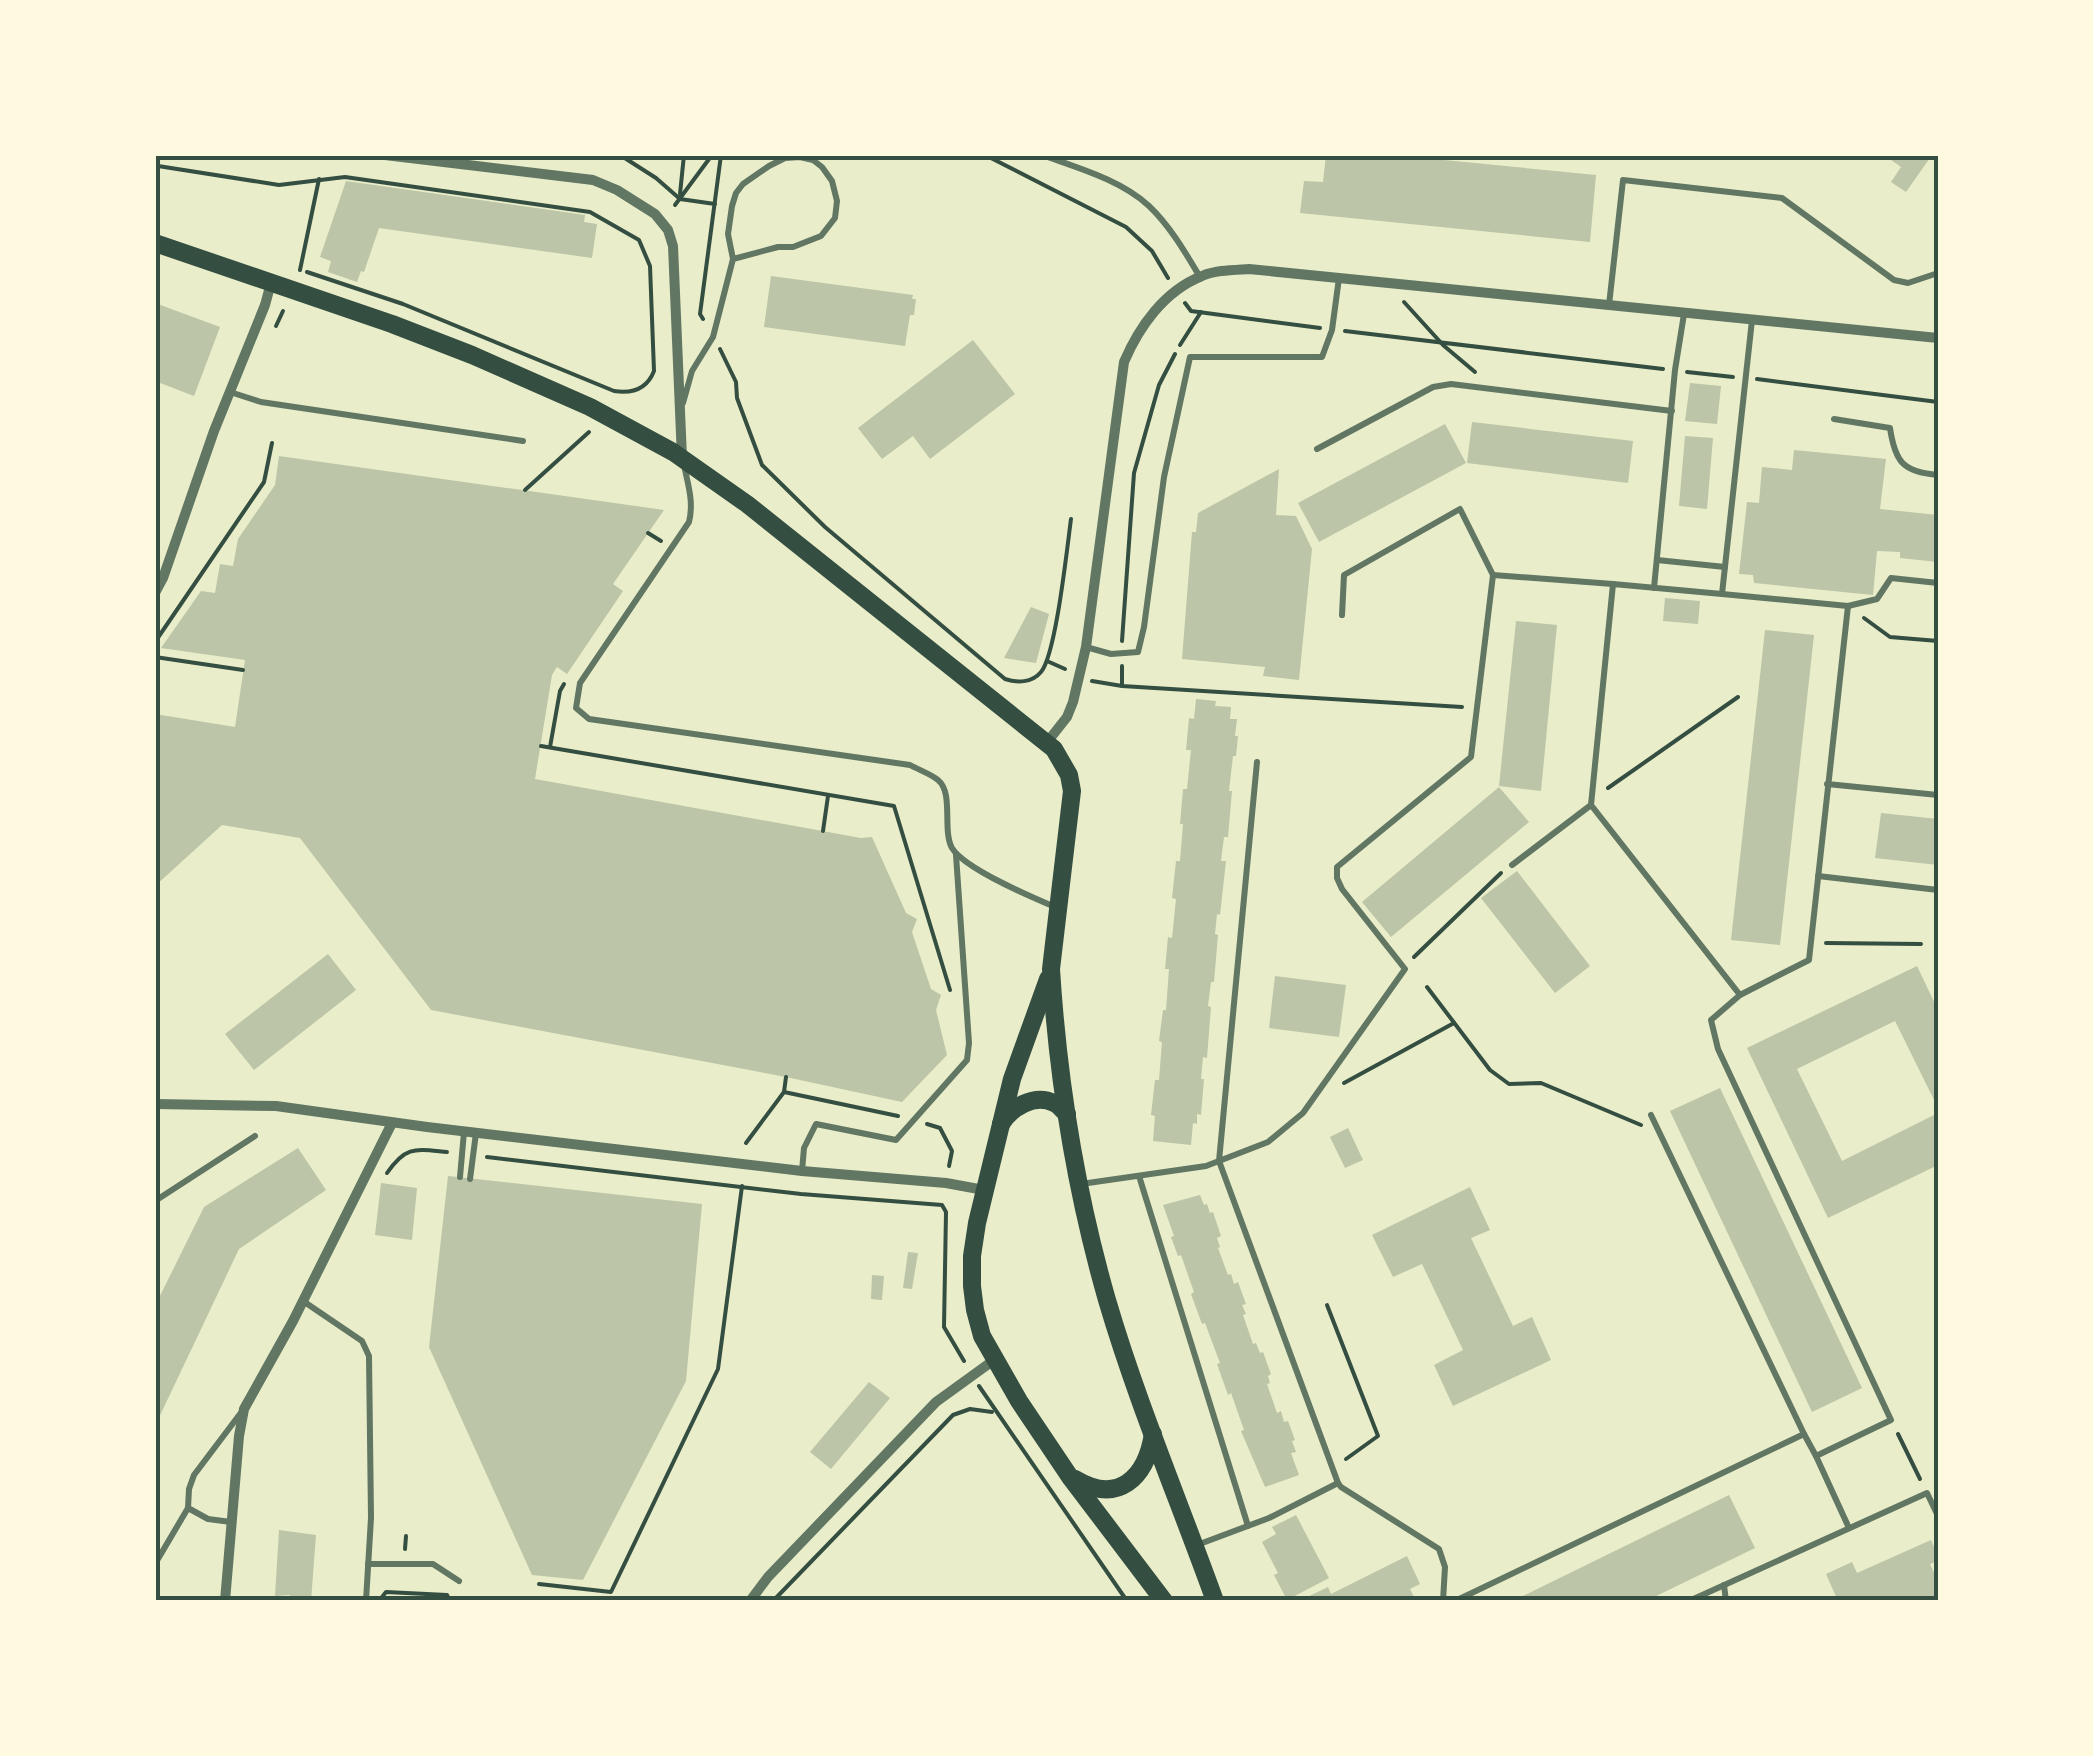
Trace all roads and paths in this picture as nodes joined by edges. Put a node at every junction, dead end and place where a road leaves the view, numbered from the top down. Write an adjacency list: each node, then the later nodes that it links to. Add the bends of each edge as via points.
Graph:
1 (384, 155): 38 (street, via 585,178 655,214 668,230 674,260)
2 (620, 155): 10 (path)
3 (684, 155): 10 (path)
4 (712, 155): 10 (path)
5 (721, 155): 11 (path)
6 (985, 155): 22 (path, via 1126,228 1152,251)
7 (1042, 155): 18 (lane, via 1147,204)
8 (155, 170): 9 (path, via 279,185)
9 (320, 179): 15 (path); 17 (path, via 346,177 602,218 638,240 647,256 654,371 637,390 614,391)
10 (680, 199): 11 (path); 12 (path)
11 (714, 204): 25 (path)
12 (674, 205)
13 (155, 243): 20 (main road)
14 (733, 260): 14 (lane, via 821,236 835,218 837,200 822,167 785,158 743,184 728,234); 38 (lane, via 713,337 692,371)
15 (300, 270)
16 (1938, 273): 23 (lane, via 1908,283 1894,280 1782,198 1623,180)
17 (316, 275)
18 (1200, 276): 19 (street, via 1249,269); 22 (street)
19 (1340, 278): 21 (street); 28 (lane)
20 (271, 283): 35 (street); 44 (main road, via 516,374)
21 (1388, 283): 23 (street); 30 (path)
22 (1176, 292): 24 (path, via 1191,311); 62 (street, via 1151,315 1124,362)
23 (1608, 306): 26 (street)
24 (1201, 312): 28 (path); 63 (path, via 1159,385 1134,473)
25 (700, 314)
26 (1684, 314): 27 (street); 32 (lane)
27 (1752, 320): 29 (street); 33 (lane)
28 (1332, 330): 30 (path); 63 (lane, via 1322,357 1190,357 1164,477 1144,627 1138,652)
29 (1938, 338)
30 (1443, 344): 32 (path); 34 (path)
31 (726, 358): 47 (path, via 762,466 1005,679 1038,676 1050,655)
32 (1675, 370): 33 (path); 37 (lane)
33 (1746, 378): 36 (path); 51 (lane)
34 (1494, 388): 37 (lane); 43 (lane, via 1433,387)
35 (228, 392): 41 (lane); 56 (street)
36 (1938, 402)
37 (1672, 412): 50 (lane)
38 (680, 419): 44 (street)
39 (1834, 420): 45 (lane, via 1890,428 1903,464)
40 (590, 432): 46 (path)
41 (523, 441)
42 (272, 443): 61 (path, via 264,482)
43 (1317, 449)
44 (682, 458): 68 (main road); 76 (lane, via 690,522 580,684 576,708 589,719 910,765 945,788 949,843)
45 (1938, 476)
46 (525, 490)
47 (1071, 519)
48 (648, 533): 49 (path)
49 (661, 541)
50 (1657, 560): 51 (lane); 55 (lane)
51 (1725, 567): 57 (lane)
52 (1493, 575): 54 (lane); 59 (lane, via 1460,508 1344,575); 67 (lane)
53 (1938, 583): 58 (lane, via 1891,578 1877,600)
54 (1613, 584): 55 (lane); 74 (lane)
55 (1654, 588): 57 (lane)
56 (155, 592)
57 (1722, 594): 58 (lane)
58 (1848, 606): 60 (path, via 1890,637); 71 (lane)
59 (1342, 615)
60 (1938, 641)
61 (155, 642)
62 (1086, 647): 63 (lane); 68 (street, via 1073,702)
63 (1122, 653): 67 (path, via 1122,686)
64 (155, 657): 65 (path)
65 (243, 670)
66 (1738, 697): 74 (path)
67 (1478, 708): 83 (lane, via 1471,757 1337,868 1342,889)
68 (1048, 742): 80 (main road, via 1072,791)
69 (541, 746): 72 (path)
70 (1257, 762): 105 (lane)
71 (1827, 784): 73 (lane); 78 (lane)
72 (828, 794): 75 (path); 86 (path, via 894,806)
73 (1938, 795)
74 (1591, 802): 77 (lane); 87 (lane)
75 (823, 831)
76 (956, 854): 80 (lane); 95 (lane, via 970,1043 967,1060)
77 (1512, 864): 83 (path)
78 (1818, 876): 79 (lane); 81 (lane)
79 (1938, 890)
80 (1058, 909): 84 (main road)
81 (1811, 943): 82 (path); 87 (lane, via 1809,960)
82 (1921, 944)
83 (1405, 969): 105 (lane, via 1303,1113 1268,1142)
84 (1052, 970): 93 (main road); 97 (main road)
85 (1427, 988): 88 (path)
86 (950, 992)
87 (1740, 995): 121 (lane, via 1711,1020 1718,1049)
88 (1454, 1023): 90 (path); 99 (path, via 1509,1084 1542,1084)
89 (786, 1076): 91 (path)
90 (1344, 1083)
91 (784, 1092): 95 (path); 101 (path)
92 (155, 1104): 96 (street, via 276,1106)
93 (1067, 1114): 97 (main road, via 1054,1103 1028,1102); 111 (main road)
94 (1651, 1115): 99 (lane)
95 (914, 1120): 102 (path, via 940,1128); 106 (lane, via 896,1140 816,1124)
96 (392, 1123): 98 (street); 115 (street)
97 (998, 1128): 113 (main road)
98 (470, 1132): 103 (lane); 104 (lane); 106 (street)
99 (1660, 1133): 123 (lane)
100 (255, 1136): 114 (lane)
101 (746, 1142)
102 (952, 1152)
103 (462, 1154): 108 (path, via 410,1150); 109 (lane)
104 (473, 1156): 110 (lane); 112 (path)
105 (1219, 1161): 107 (lane); 125 (lane)
106 (802, 1171): 113 (street)
107 (1139, 1176): 111 (lane); 132 (lane)
108 (384, 1177)
109 (460, 1178)
110 (470, 1179)
111 (1080, 1184): 122 (main road, via 1107,1299)
112 (742, 1186): 118 (path, via 942,1205 944,1327); 138 (path, via 718,1370 611,1592)
113 (984, 1190): 117 (main road, via 972,1286)
114 (155, 1202)
115 (303, 1302): 119 (street); 136 (lane, via 362,1340 369,1356)
116 (1327, 1305): 125 (path, via 1378,1436)
117 (994, 1360): 118 (street); 126 (main road)
118 (972, 1374): 120 (path); 144 (street, via 936,1402)
119 (244, 1408): 129 (lane, via 194,1475); 131 (street)
120 (996, 1413): 145 (path, via 970,1409 952,1415); 146 (path)
121 (1891, 1420): 124 (lane); 128 (path)
122 (1152, 1434): 126 (main road, via 1142,1470 1128,1482 1099,1490); 134 (main road)
123 (1804, 1434): 124 (lane); 150 (lane)
124 (1816, 1456): 133 (lane)
125 (1332, 1469): 127 (lane)
126 (1070, 1477): 147 (main road)
127 (1338, 1483): 132 (lane); 149 (lane, via 1439,1549)
128 (1926, 1493): 130 (lane); 133 (lane)
129 (188, 1508): 131 (lane, via 208,1520); 135 (lane)
130 (1938, 1516)
131 (233, 1522): 140 (street)
132 (1248, 1526): 134 (lane)
133 (1849, 1528): 139 (lane)
134 (1195, 1546): 148 (main road)
135 (155, 1564)
136 (368, 1564): 137 (lane, via 433,1564); 141 (lane)
137 (459, 1582)
138 (539, 1584)
139 (1724, 1585): 151 (lane); 152 (lane)
140 (225, 1601)
141 (366, 1601)
142 (379, 1601): 143 (path, via 386,1592 447,1595)
143 (450, 1601)
144 (750, 1601)
145 (773, 1601)
146 (1126, 1601)
147 (1164, 1601)
148 (1215, 1601)
149 (1443, 1601)
150 (1455, 1601)
151 (1689, 1601)
152 (1726, 1601)

